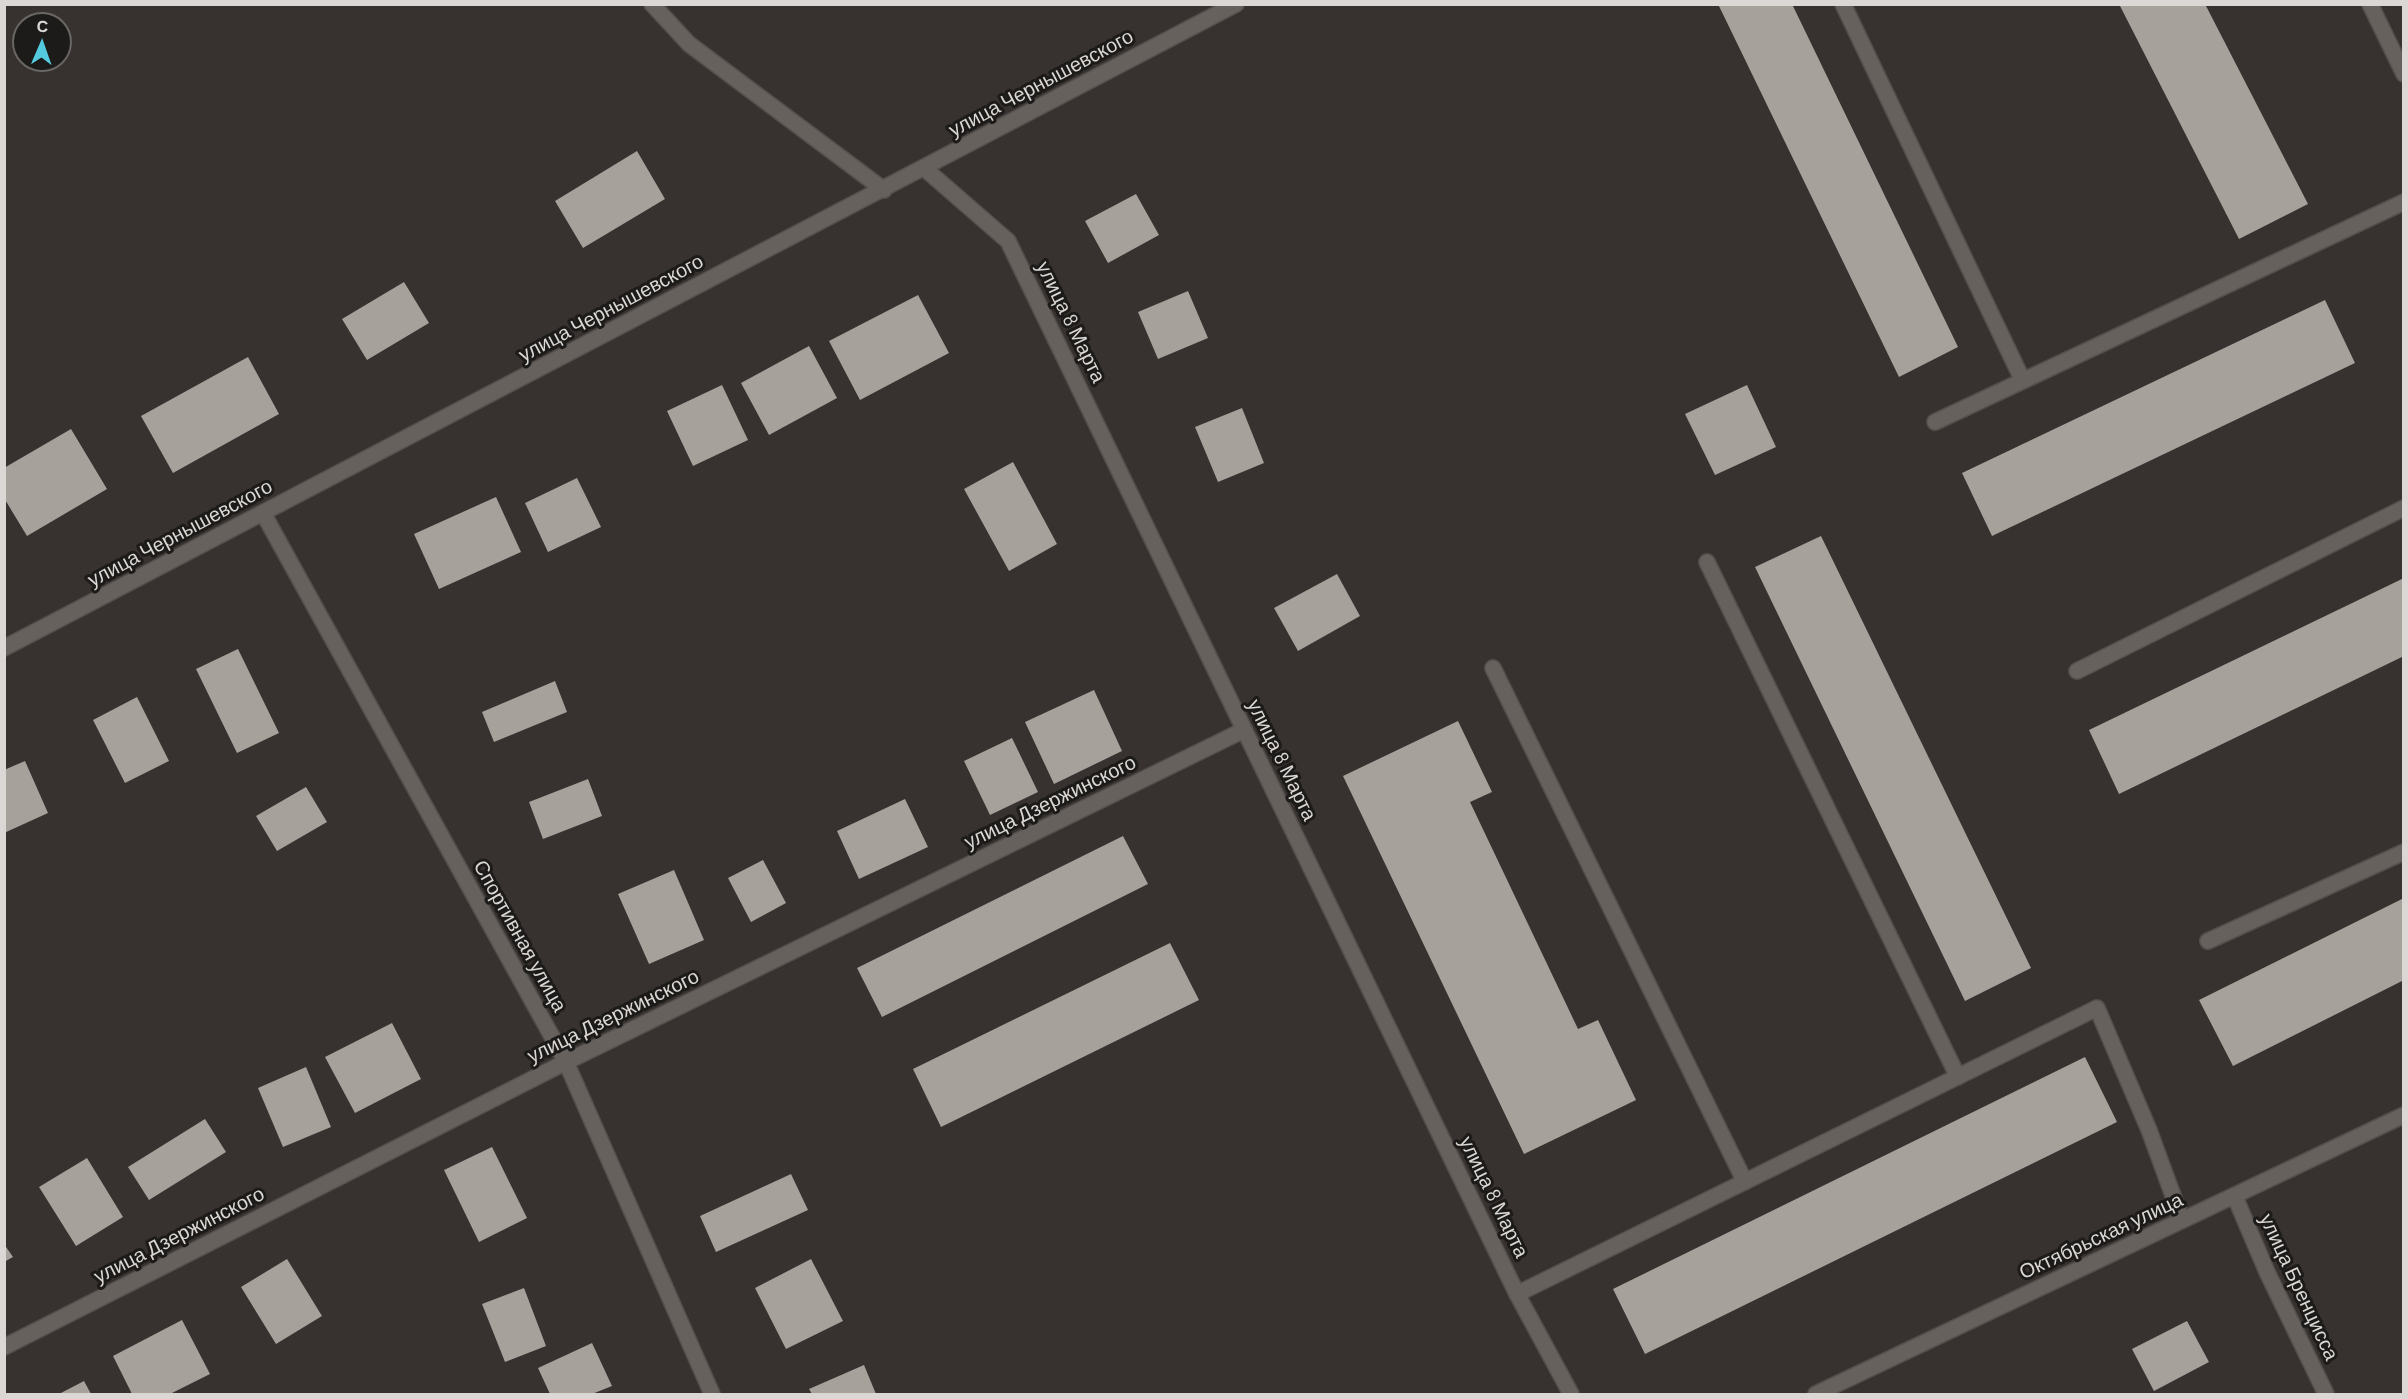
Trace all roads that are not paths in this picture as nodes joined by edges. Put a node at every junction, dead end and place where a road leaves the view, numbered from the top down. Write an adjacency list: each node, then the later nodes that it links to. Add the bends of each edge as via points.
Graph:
1 (652, 4): 7 (street, via 689,44)
2 (1236, 4): 6 (street, улица Чернышевского)
3 (1843, 4): 9 (street)
4 (2370, 4): 5 (street)
5 (2403, 74)
6 (924, 168): 7 (street, улица Чернышевского); 17 (street, улица 8 Марта, via 1008,241)
7 (884, 190): 12 (street, улица Чернышевского)
8 (2403, 202): 9 (street)
9 (2023, 381): 10 (street)
10 (1935, 422)
11 (2403, 508): 16 (street)
12 (263, 513): 14 (street, улица Чернышевского); 20 (street, Спортивная улица)
13 (1707, 562): 21 (street)
14 (4, 648)
15 (1493, 668): 23 (street)
16 (2077, 671)
17 (1244, 730): 20 (street, улица Дзержинского); 26 (street, улица 8 Марта)
18 (2403, 852): 19 (street)
19 (2208, 941)
20 (566, 1062): 27 (street, улица Дзержинского); 28 (street, Спортивная улица)
21 (1958, 1077): 23 (street); 25 (street, via 2097,1008)
22 (2403, 1115): 24 (street, Октябрьская улица)
23 (1745, 1182): 26 (street)
24 (2235, 1197): 25 (street, Октябрьская улица); 31 (street, улица Бренцисса)
25 (2182, 1220): 30 (street, Октябрьская улица)
26 (1517, 1294): 29 (street, улица 8 Марта)
27 (4, 1347)
28 (712, 1395)
29 (1571, 1395)
30 (1816, 1395)
31 (2326, 1395)

